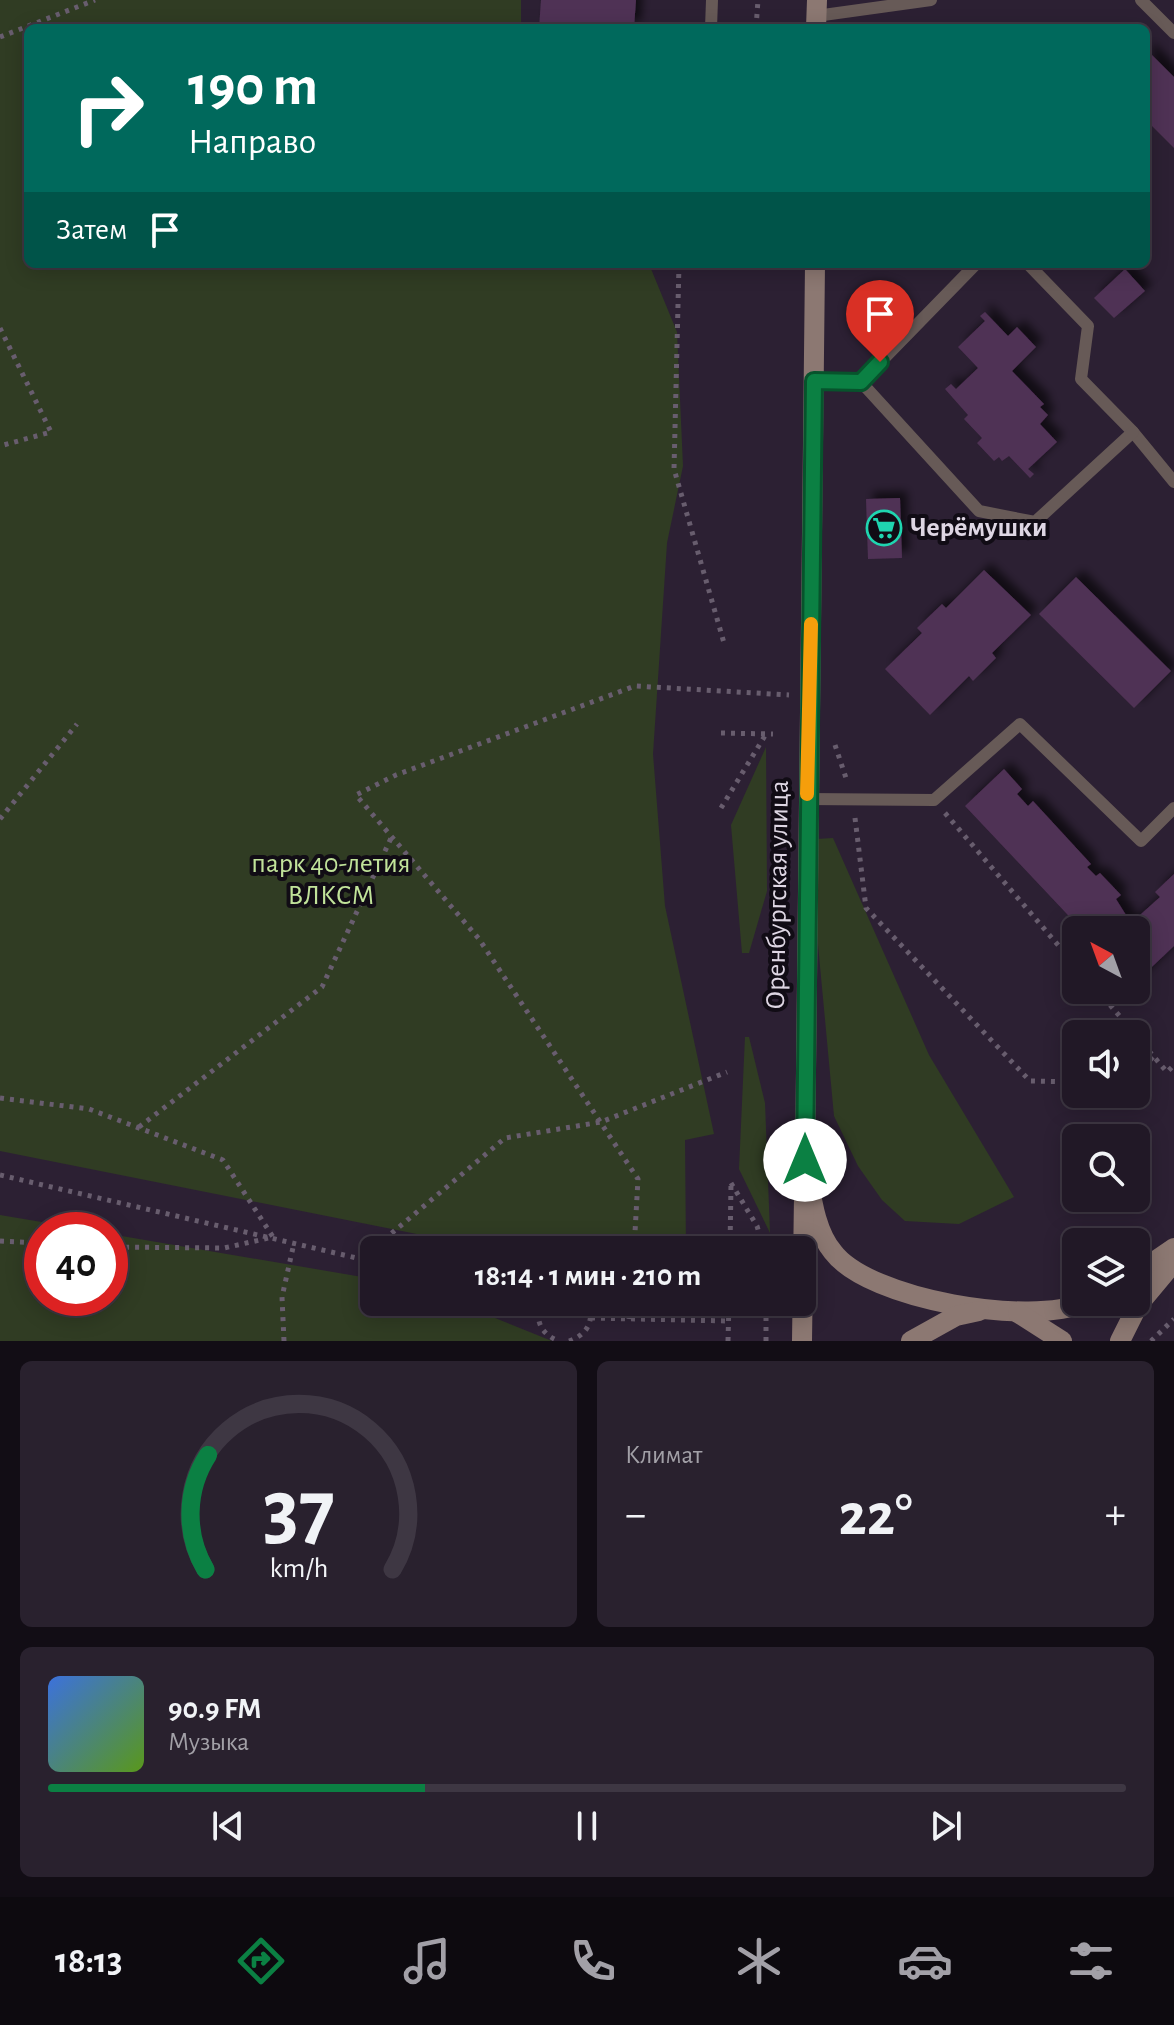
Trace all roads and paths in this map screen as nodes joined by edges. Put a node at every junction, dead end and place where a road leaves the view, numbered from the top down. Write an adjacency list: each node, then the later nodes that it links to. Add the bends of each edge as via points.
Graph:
1 (95, 0): 7 (path)
2 (712, 0): 8 (lane)
3 (758, 0): 9 (path)
4 (931, 0): 6 (lane)
5 (1141, 0): 11 (lane)
6 (817, 15)
7 (33, 24)
8 (711, 24)
9 (756, 24)
10 (24, 28): 12 (path)
11 (1174, 33)
12 (0, 37)
13 (679, 268): 23 (path, via 674,469)
14 (815, 268): 18 (street, Оренбургская улица)
15 (972, 268): 19 (lane)
16 (1032, 268): 20 (lane, via 1088,326 1081,379)
17 (0, 328): 21 (path, via 51,432)
18 (814, 381): 19 (lane); 24 (street, Оренбургская улица)
19 (861, 382): 20 (lane, via 979,511 1035,522)
20 (1133, 432): 22 (lane)
21 (0, 446)
22 (1174, 482)
23 (724, 643)
24 (810, 696): 28 (street, Оренбургская улица); 34 (path, via 635,686 396,775 356,795)
25 (77, 724): 33 (path)
26 (721, 733): 31 (path, via 770,734)
27 (835, 735): 29 (path)
28 (807, 799): 29 (lane); 47 (street, Оренбургская улица)
29 (853, 799): 30 (lane); 43 (path, via 866,908 1030,1081)
30 (934, 800): 32 (lane, via 1020,724 1141,841); 35 (path)
31 (721, 808)
32 (1174, 808)
33 (0, 819)
34 (392, 836): 45 (path, via 479,939); 46 (path, via 322,987)
35 (1062, 950)
36 (1109, 1004): 37 (path)
37 (1122, 1020)
38 (1150, 1052): 39 (path)
39 (1154, 1056): 40 (path); 41 (path, via 1167,1072)
40 (1150, 1060)
41 (1174, 1065)
42 (727, 1072): 45 (path)
43 (1062, 1082)
44 (0, 1098): 46 (path, via 89,1109)
45 (601, 1122): 49 (path, via 505,1138); 50 (path, via 638,1179)
46 (139, 1128): 53 (path, via 223,1160)
47 (805, 1160): 63 (street, Оренбургская улица, via 821,1232 848,1269 880,1287); 78 (street)
48 (0, 1175): 53 (path)
49 (388, 1236)
50 (635, 1236)
51 (730, 1236): 52 (path, via 731,1183)
52 (760, 1236)
53 (273, 1237): 56 (path); 57 (path, via 224,1248)
54 (0, 1241): 55 (path)
55 (24, 1242)
56 (294, 1243): 59 (path); 73 (path, via 282,1297)
57 (128, 1247)
58 (1174, 1248): 61 (street)
59 (360, 1259)
60 (1174, 1262): 81 (street, via 1138,1305)
61 (1150, 1264)
62 (1062, 1308): 64 (street, Оренбургская улица)
63 (987, 1310): 64 (street, Оренбургская улица); 79 (street, via 956,1316)
64 (1018, 1313): 80 (street)
65 (541, 1316): 74 (path, via 542,1329)
66 (629, 1316): 70 (path)
67 (729, 1316): 72 (path)
68 (766, 1316): 77 (path)
69 (591, 1318): 70 (path); 75 (path, via 581,1336)
70 (629, 1319): 72 (path)
71 (1174, 1319): 82 (path)
72 (729, 1321): 76 (path)
73 (284, 1341)
74 (559, 1341)
75 (569, 1341)
76 (728, 1341)
77 (766, 1341)
78 (802, 1341)
79 (911, 1341)
80 (1062, 1341)
81 (1120, 1341)
82 (1151, 1341)

